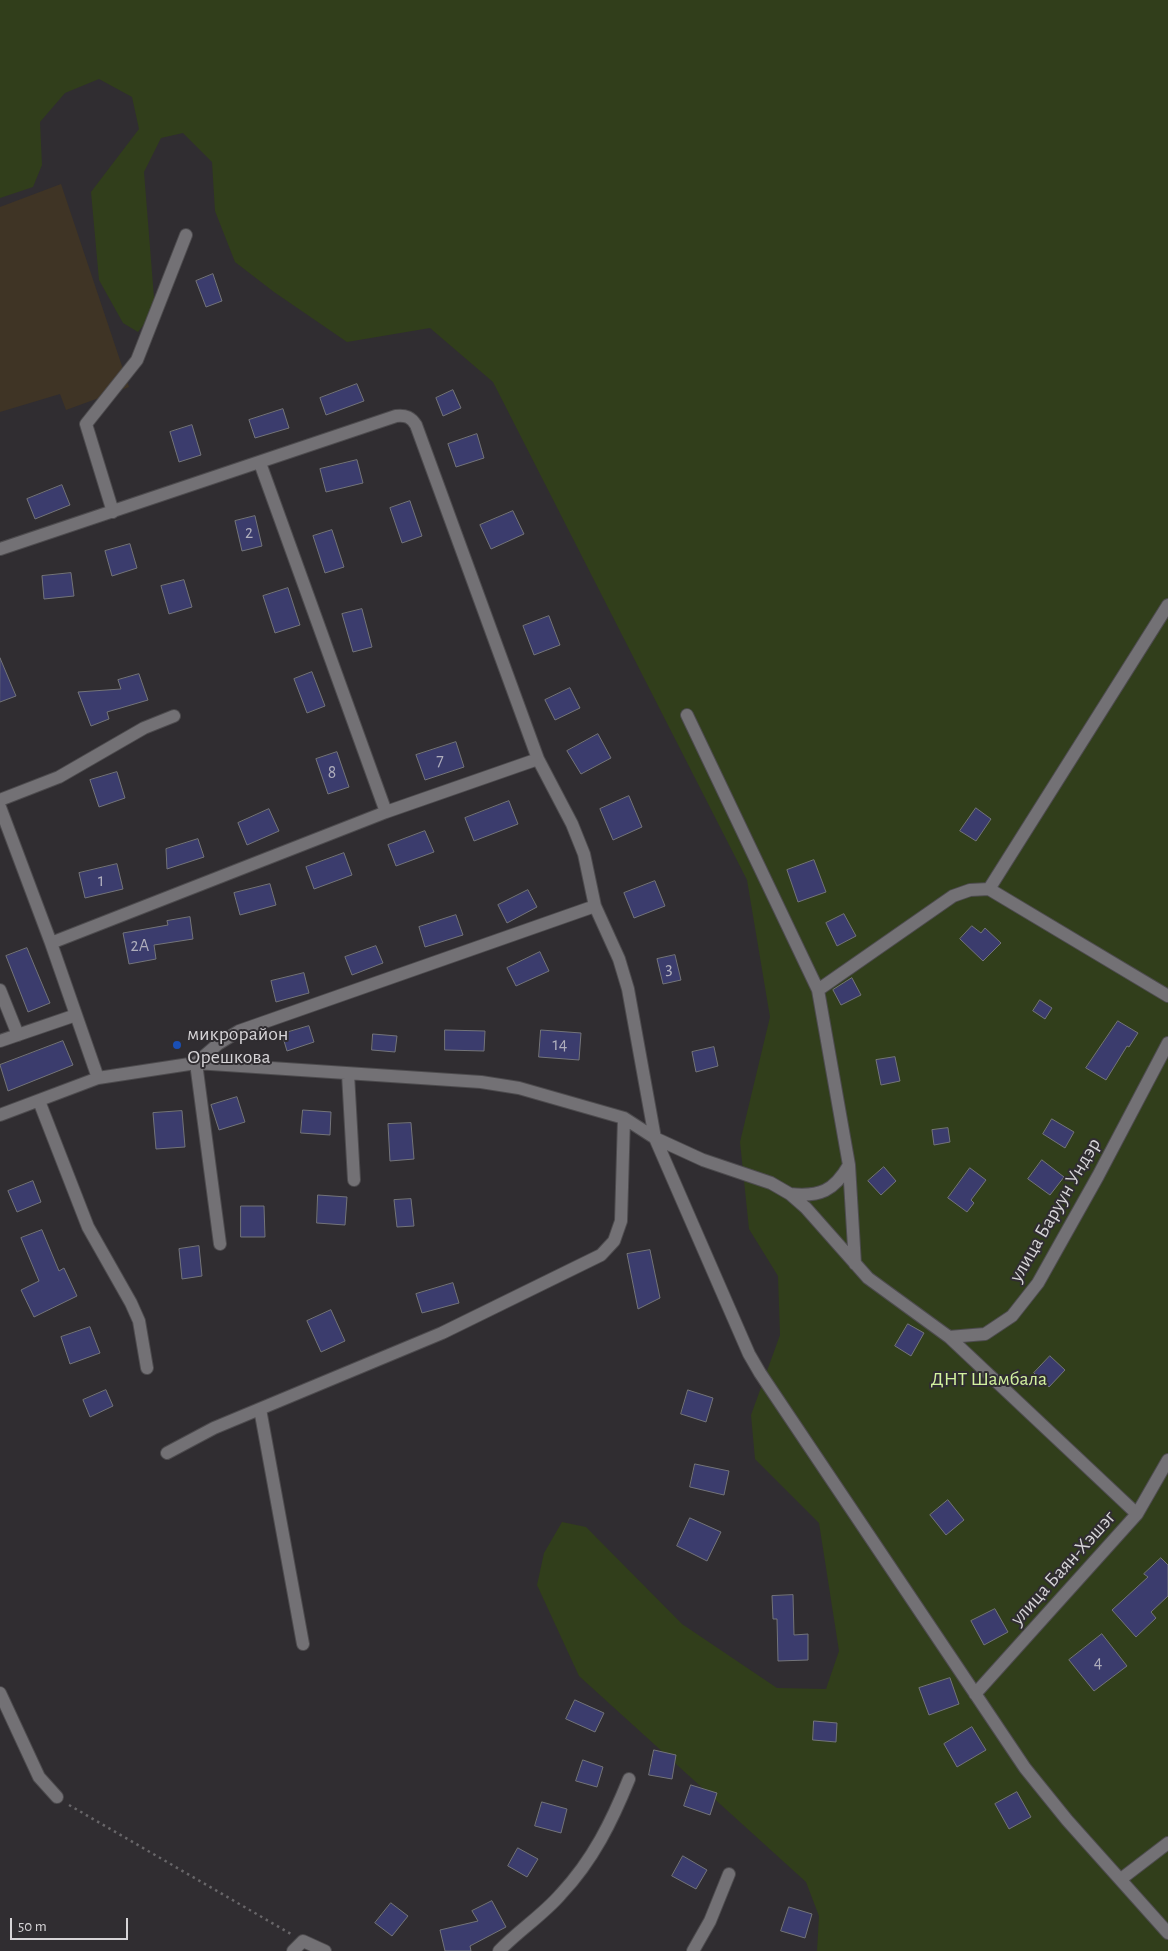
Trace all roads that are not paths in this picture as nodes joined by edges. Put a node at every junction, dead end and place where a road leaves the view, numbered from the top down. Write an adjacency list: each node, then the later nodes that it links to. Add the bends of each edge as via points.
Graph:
1 (186, 235): 3 (street, via 136,360 86,424)
2 (260, 463): 3 (street); 8 (street, via 396,416 412,419); 11 (street)
3 (113, 512): 4 (street)
4 (1, 551)
5 (1168, 605): 12 (street)
6 (687, 715): 16 (street)
7 (174, 716): 9 (street, via 144,728 59,777)
8 (538, 759): 11 (street); 13 (street, via 584,854)
9 (0, 800)
10 (0, 807): 14 (street)
11 (386, 812): 14 (street)
12 (989, 889): 16 (street, via 970,890 953,896); 17 (street)
13 (595, 906): 22 (street, via 239,1032 218,1044); 28 (street, via 628,988)
14 (51, 943): 18 (street)
15 (0, 990): 19 (street)
16 (818, 990): 29 (street)
17 (1168, 996)
18 (76, 1015): 19 (street); 24 (street)
19 (18, 1036): 20 (street)
20 (0, 1041)
21 (1168, 1043): 34 (street, улица Баруун Ундэр, via 1038,1283 1012,1316 985,1334)
22 (196, 1063): 23 (street); 24 (street); 32 (street)
23 (348, 1074): 27 (street, via 491,1083); 30 (street)
24 (98, 1078): 25 (street)
25 (39, 1101): 26 (street); 35 (street, via 88,1227 139,1321)
26 (0, 1115)
27 (624, 1118): 28 (street); 36 (street, via 621,1221 614,1241 601,1255 442,1333)
28 (655, 1138): 31 (street, via 724,1168 771,1182); 42 (street, via 749,1354)
29 (849, 1165): 31 (street, via 840,1180 826,1192 808,1196); 33 (street)
30 (354, 1180)
31 (790, 1194): 33 (street)
32 (220, 1244)
33 (855, 1264): 34 (street, via 868,1278)
34 (949, 1337): 39 (street)
35 (148, 1368)
36 (260, 1409): 37 (street); 40 (street)
37 (166, 1453)
38 (1168, 1460): 39 (street, улица Баян-Хэшэг)
39 (1137, 1514): 42 (street, улица Баян-Хэшэг)
40 (303, 1644)
41 (0, 1693): 44 (street, via 39,1777)
42 (975, 1694): 47 (street, via 1030,1774)
43 (629, 1779): 51 (street, via 602,1839 580,1872 560,1896)
44 (57, 1798)
45 (1168, 1843): 47 (street)
46 (729, 1874): 52 (street, via 710,1921)
47 (1121, 1879): 48 (street)
48 (1168, 1933)
49 (293, 1951): 50 (street, via 303,1941)
50 (325, 1951)
51 (499, 1951)
52 (693, 1951)

